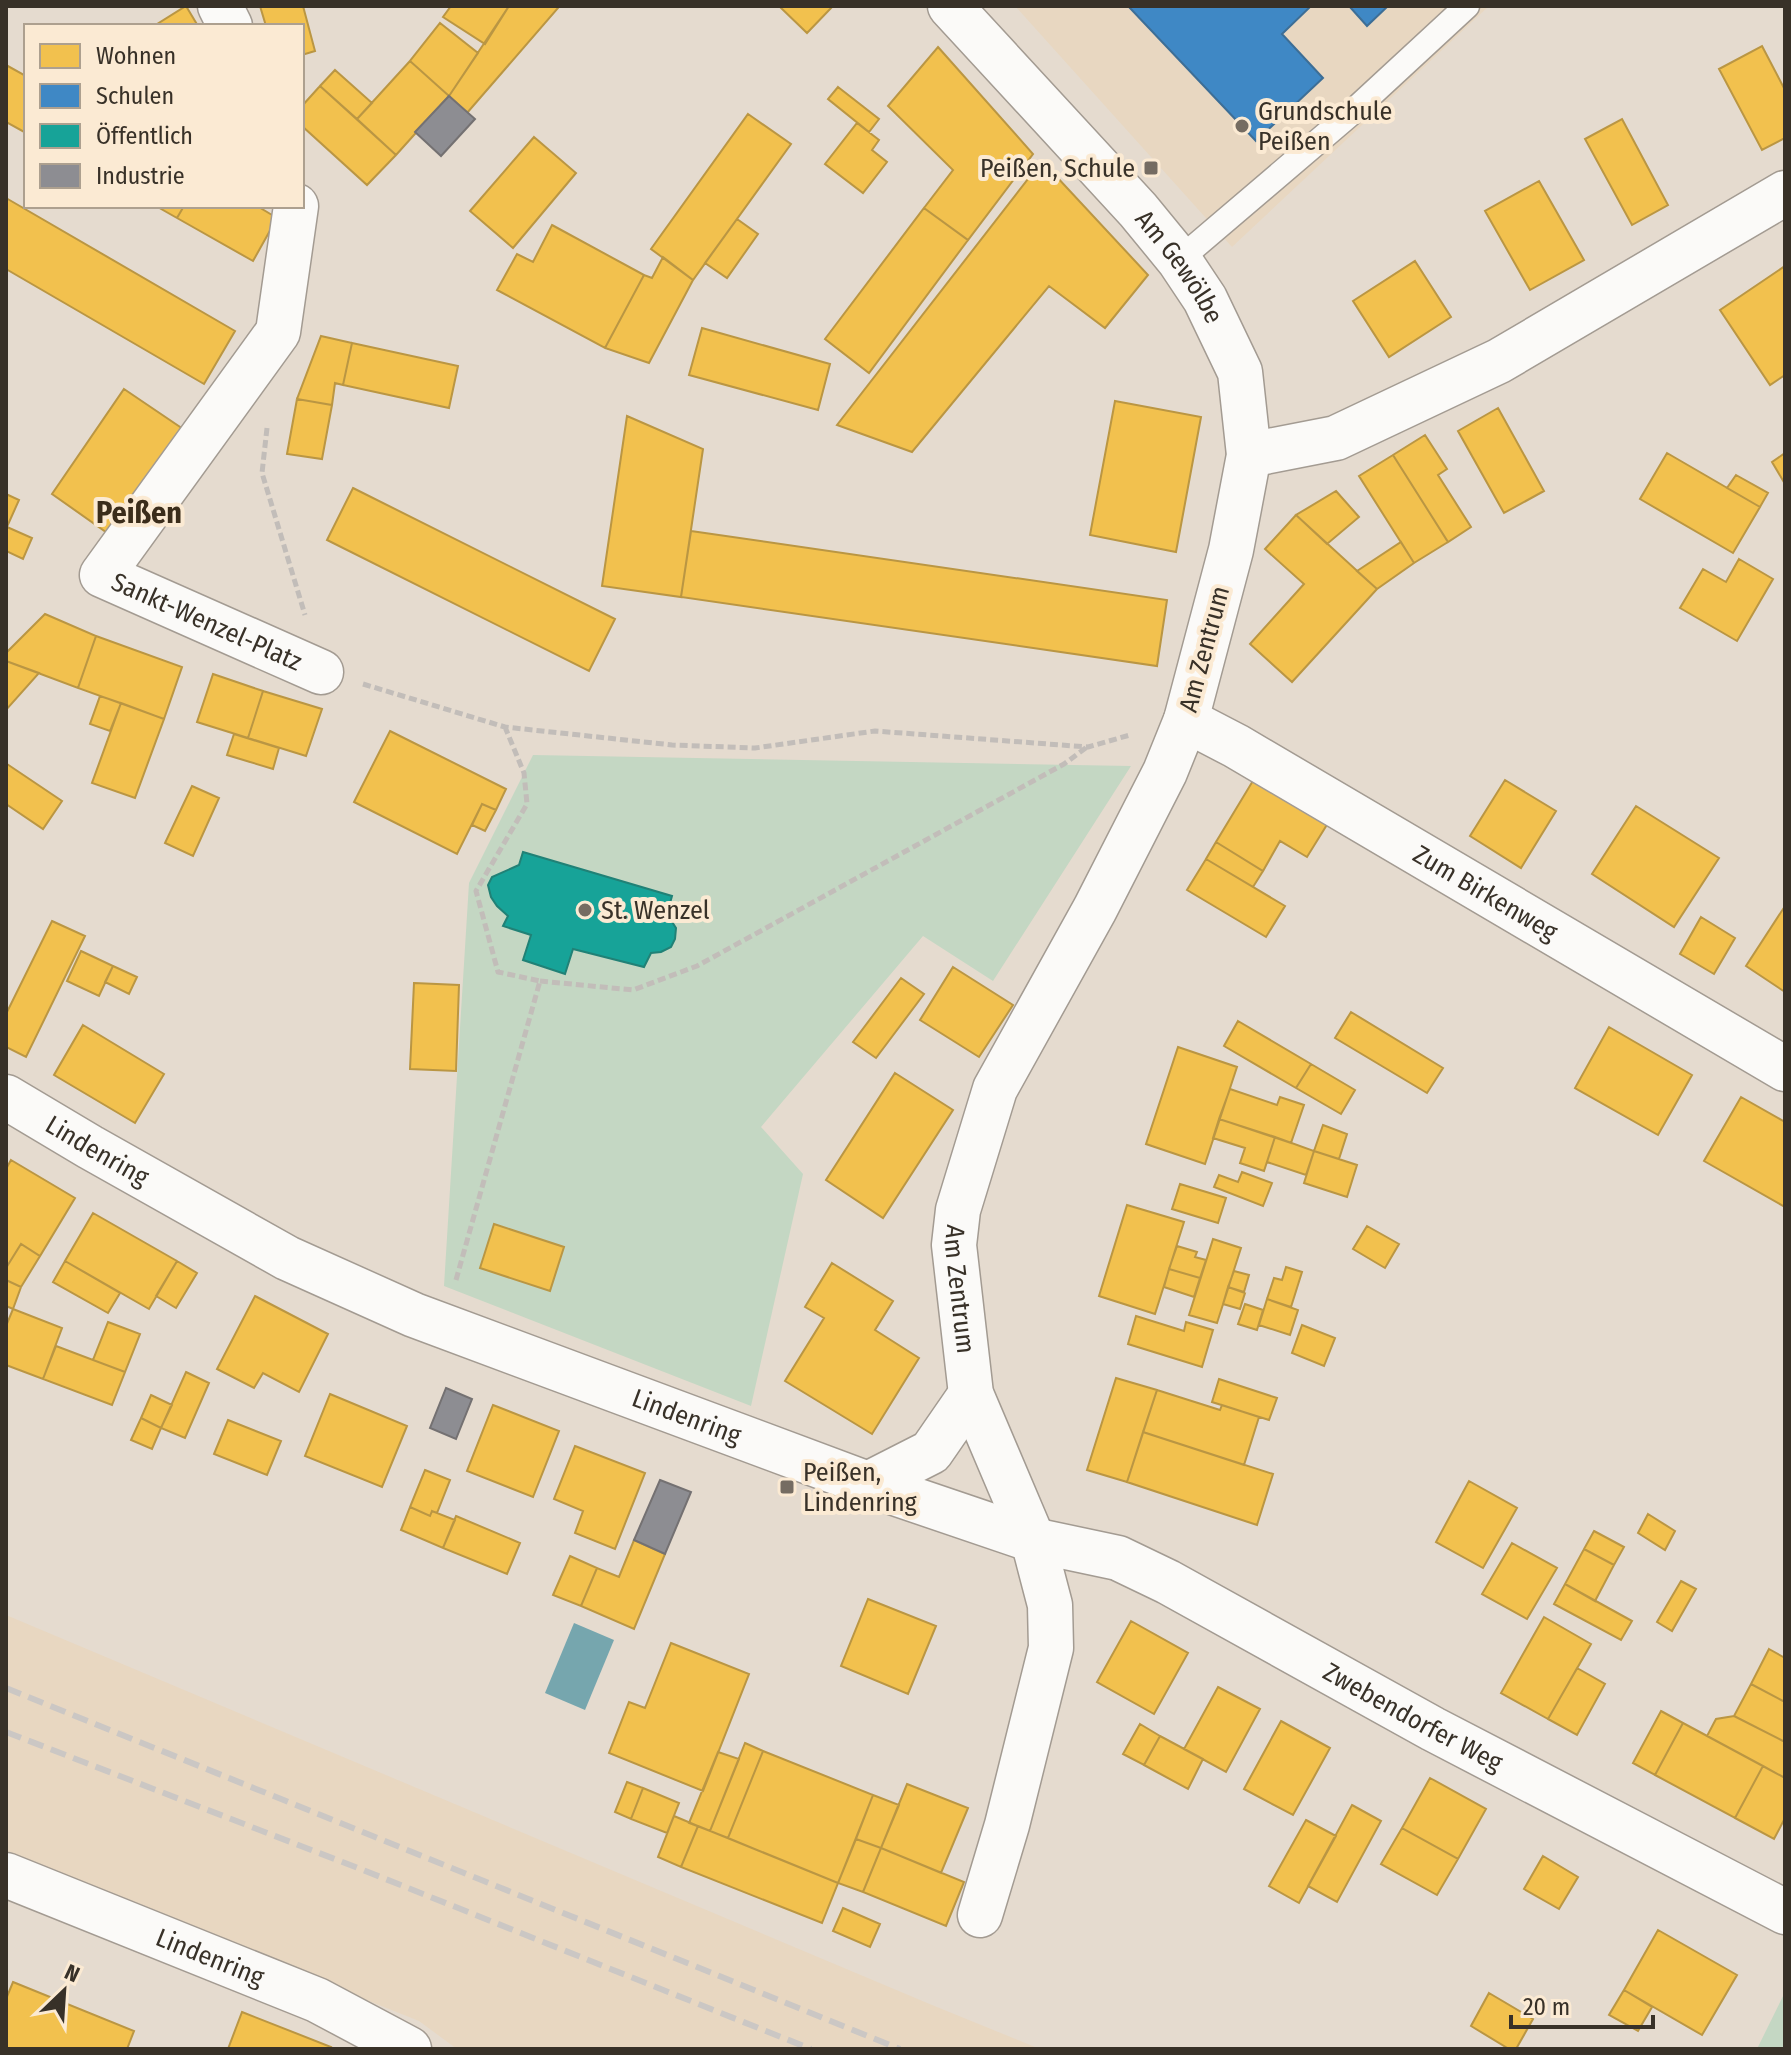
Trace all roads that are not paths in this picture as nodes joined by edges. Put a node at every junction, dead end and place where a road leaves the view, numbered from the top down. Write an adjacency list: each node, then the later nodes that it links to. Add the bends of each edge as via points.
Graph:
1 (220, 6): 4 (street)
2 (950, 6): 7 (street, Am Gewölbe)
3 (1467, 6): 7 (lane)
4 (229, 24)
5 (1785, 193): 8 (street, via 1499,361 1336,438)
6 (296, 208): 9 (street, Sankt-Wenzel-Platz, via 278,332 102,575)
7 (1179, 260): 8 (street, Am Gewölbe, via 1205,299 1240,372)
8 (1249, 455): 10 (street, Am Zentrum, via 1231,550)
9 (321, 672)
10 (1186, 720): 11 (street, Zum Birkenweg); 13 (street, Am Zentrum, via 1102,895 995,1089 958,1210 954,1245)
11 (1785, 1069)
12 (6, 1097): 14 (street, Lindenring, via 287,1258 414,1315)
13 (971, 1394): 14 (street, via 931,1452); 15 (street, Am Zentrum)
14 (868, 1484): 15 (street, Lindenring)
15 (1033, 1540): 17 (street, Zwebendorfer Weg, via 1118,1558 1168,1582 1433,1729); 18 (street, via 1050,1605 1051,1648)
16 (6, 1875): 19 (street, Lindenring, via 317,2000)
17 (1785, 1912)
18 (980, 1915)
19 (409, 2049)

